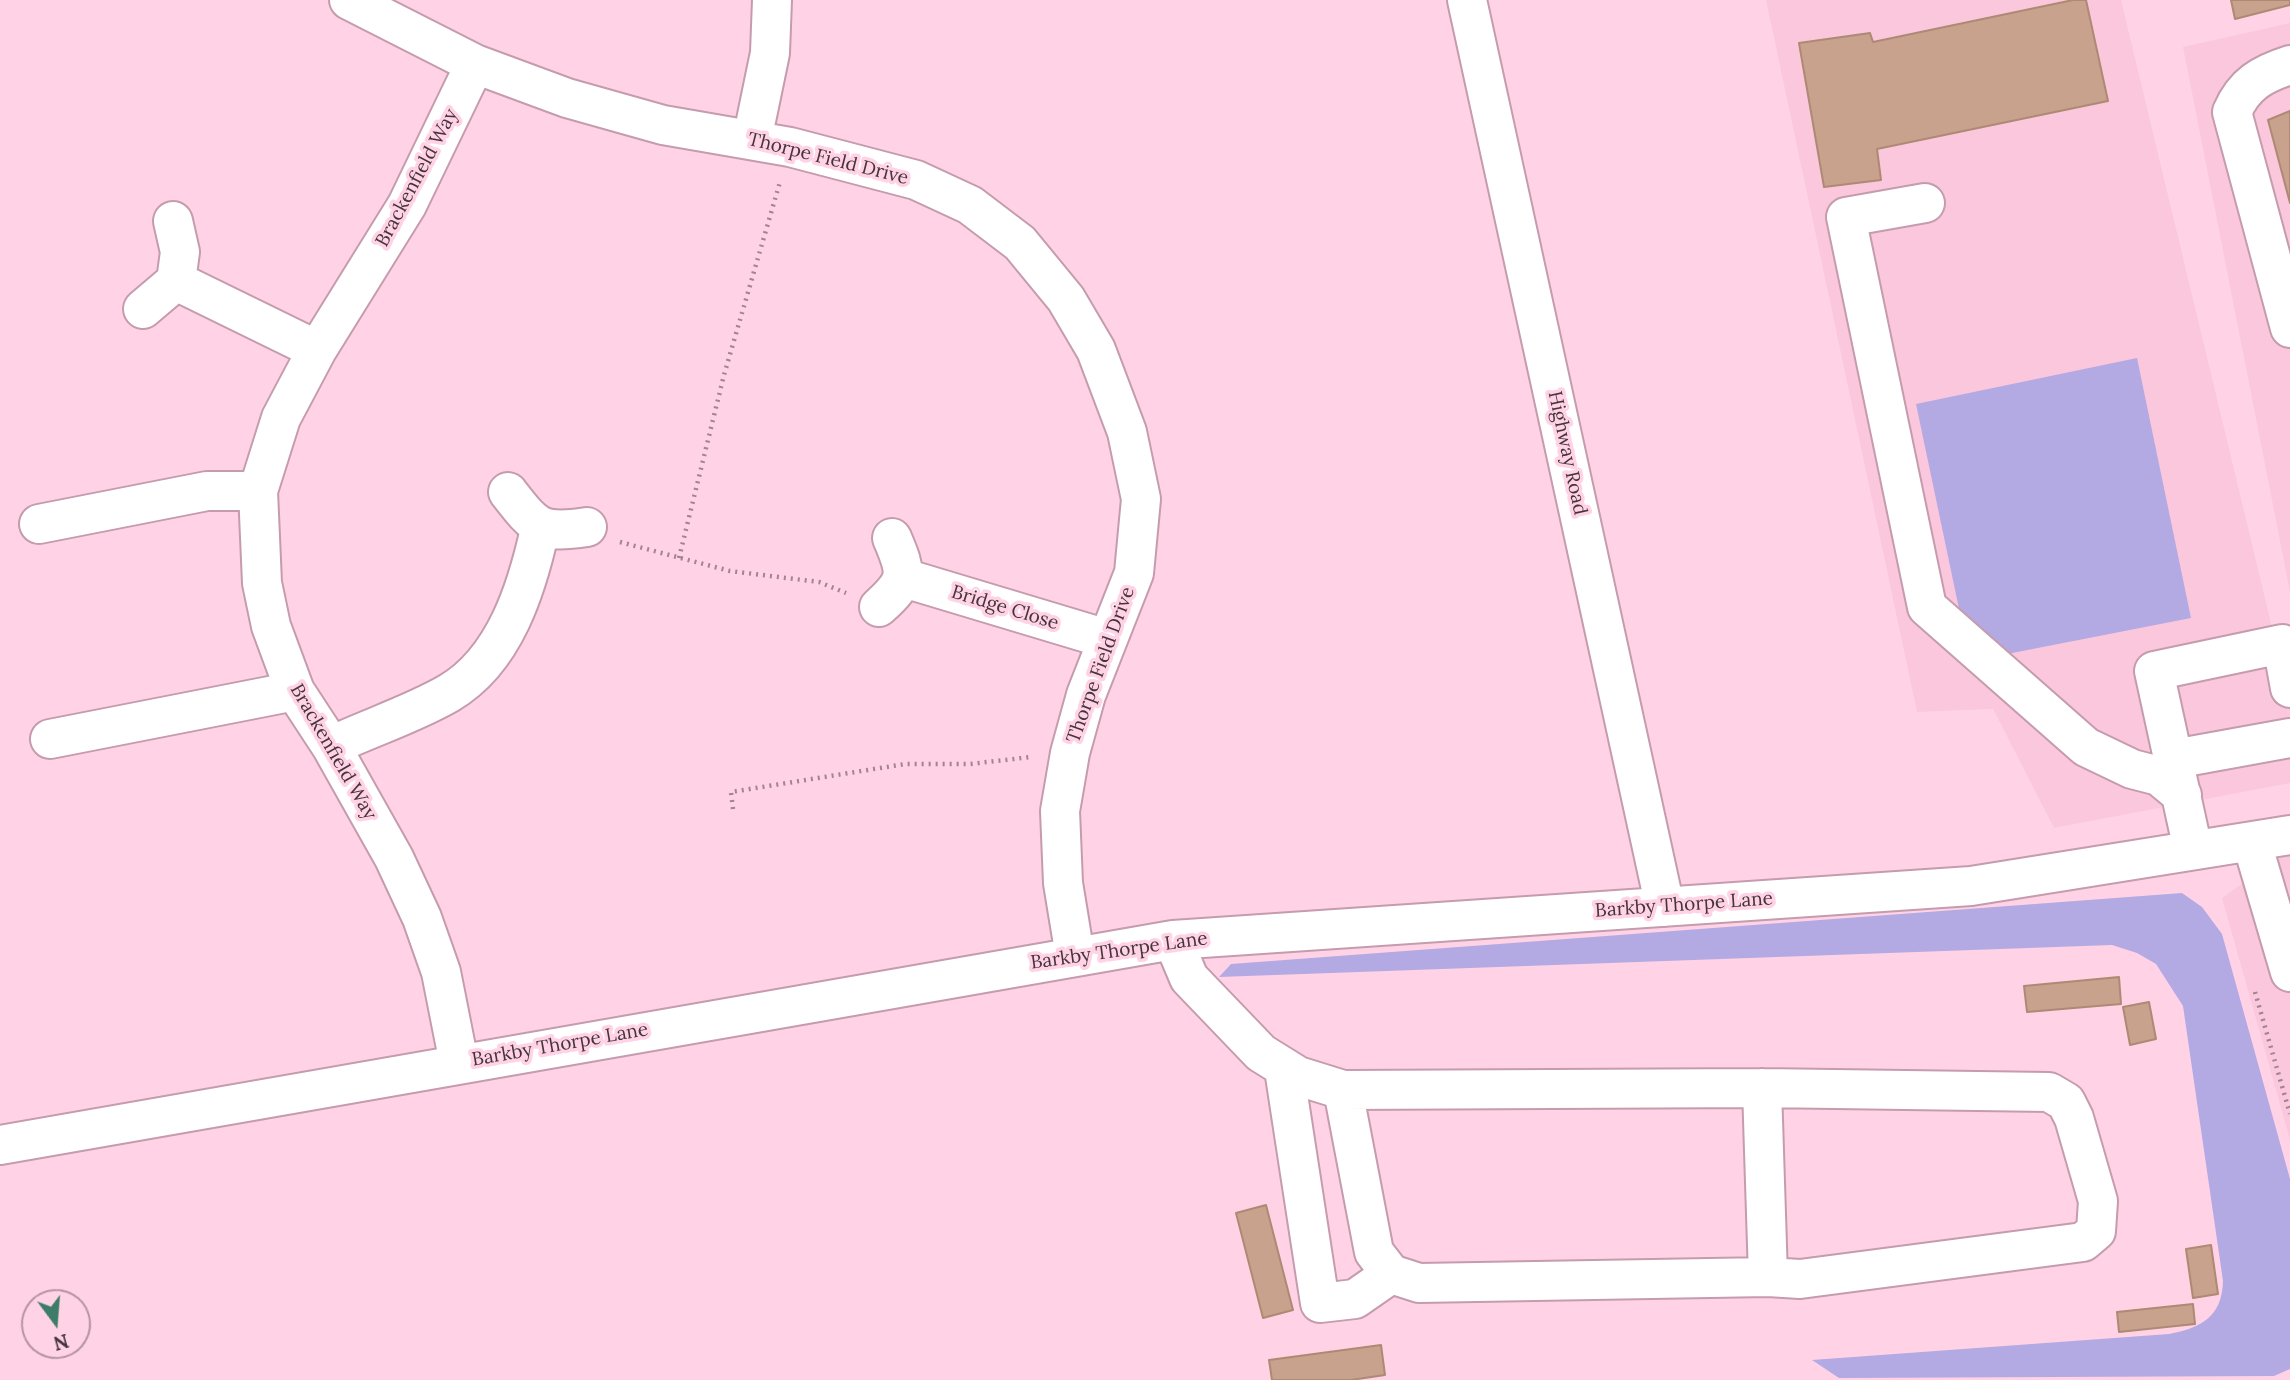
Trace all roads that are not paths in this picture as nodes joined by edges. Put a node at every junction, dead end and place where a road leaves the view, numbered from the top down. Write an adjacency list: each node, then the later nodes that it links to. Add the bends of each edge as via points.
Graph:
1 (349, 0): 4 (street, Thorpe Field Drive)
2 (772, 0): 6 (street, via 770,53)
3 (1467, 0): 31 (street, Highway Road)
4 (475, 64): 6 (street, Thorpe Field Drive, via 663,125); 12 (street, Brackenfield Way, via 407,205)
5 (2290, 65): 11 (street, via 2264,73 2241,93 2232,112)
6 (752, 140): 21 (street, Thorpe Field Drive, via 916,180 970,205 1020,243 1066,299 1096,350 1127,432 1141,499 1134,573)
7 (1925, 203): 27 (street, via 1846,217 1927,607 2087,747 2132,769)
8 (173, 221): 9 (street, via 180,252)
9 (176, 281): 10 (street); 12 (street)
10 (143, 309)
11 (2290, 328)
12 (317, 350): 13 (street, Brackenfield Way, via 281,418)
13 (258, 491): 15 (street, via 207,491); 23 (street, Brackenfield Way, via 262,583 271,626)
14 (508, 492): 17 (street)
15 (38, 524)
16 (587, 527): 17 (street, via 556,532)
17 (540, 529): 26 (street, via 530,577 480,669 449,693)
18 (892, 538): 19 (street)
19 (904, 578): 20 (street); 21 (street, Bridge Close)
20 (879, 607)
21 (1107, 639): 33 (street, Thorpe Field Drive, via 1070,753 1060,811 1063,883)
22 (2290, 688): 27 (street, via 2282,644 2154,671)
23 (295, 691): 25 (street); 26 (street, Brackenfield Way)
24 (2290, 738): 27 (street)
25 (50, 739)
26 (331, 746): 35 (street, Brackenfield Way, via 422,918 441,972)
27 (2178, 777): 30 (street)
28 (2290, 835): 29 (street, Barkby Thorpe Lane)
29 (2252, 843): 30 (street, Barkby Thorpe Lane); 34 (street)
30 (2193, 850): 31 (street, Barkby Thorpe Lane, via 1971,886)
31 (1665, 907): 32 (street, Barkby Thorpe Lane)
32 (1173, 940): 33 (street, Barkby Thorpe Lane); 36 (street, via 1189,978 1261,1054)
33 (1074, 956): 35 (street, Barkby Thorpe Lane)
34 (2290, 972)
35 (459, 1063): 39 (street, Barkby Thorpe Lane)
36 (1284, 1069): 38 (street); 40 (street, via 1320,1303 1354,1299)
37 (1762, 1088): 38 (street); 41 (street); 41 (street, via 2049,1092 2066,1102 2074,1118 2099,1214 2096,1231 2082,1242 1800,1279)
38 (1343, 1090): 40 (street, via 1374,1252)
39 (0, 1145)
40 (1391, 1274): 41 (street, via 1419,1283)
41 (1768, 1277)

